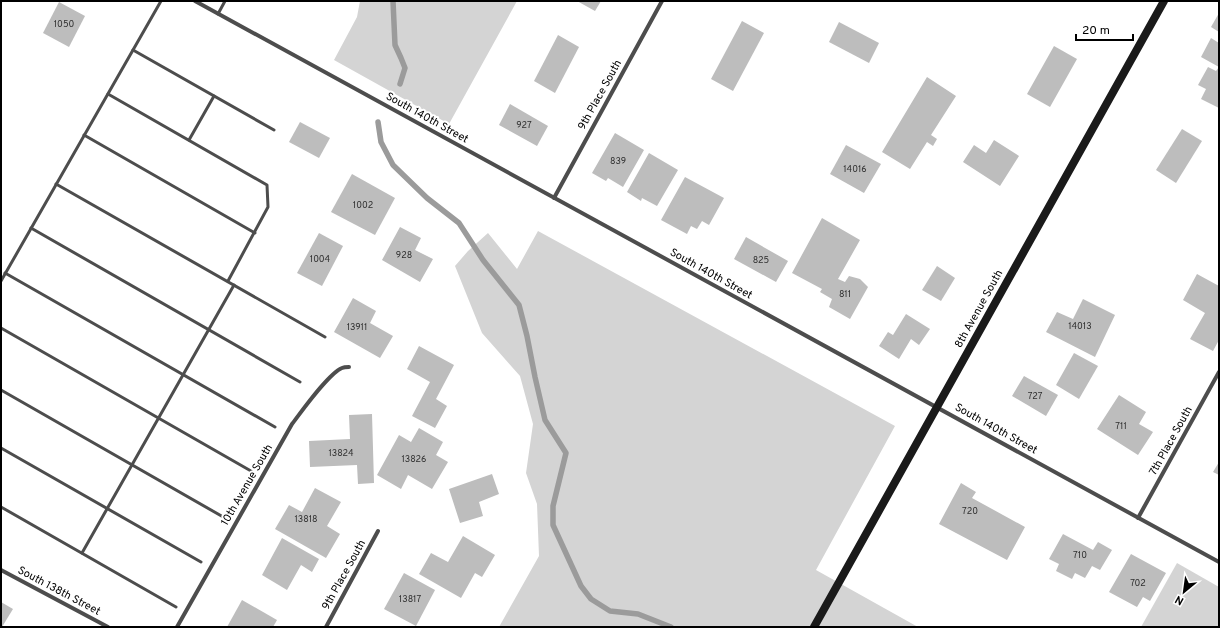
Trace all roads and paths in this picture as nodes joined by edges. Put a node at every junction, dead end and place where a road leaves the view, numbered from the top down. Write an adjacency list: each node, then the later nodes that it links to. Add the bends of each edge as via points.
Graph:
1 (161, 1): 7 (lane)
2 (195, 1): 6 (street, South 140th Street)
3 (225, 1): 6 (lane)
4 (662, 1): 14 (street, 9th Place South)
5 (1164, 1): 29 (street, 8th Avenue South)
6 (218, 14): 14 (street, South 140th Street)
7 (133, 50): 8 (lane); 9 (lane)
8 (108, 94): 11 (lane); 12 (lane)
9 (214, 96): 10 (lane); 12 (lane)
10 (274, 130)
11 (84, 135): 13 (lane); 16 (lane)
12 (189, 140): 16 (lane, via 267,185 268,207)
13 (56, 184): 15 (lane); 19 (lane)
14 (554, 198): 29 (street, South 140th Street)
15 (31, 228): 17 (lane); 22 (lane)
16 (255, 233): 19 (lane)
17 (5, 273): 18 (lane); 26 (lane)
18 (1, 281)
19 (228, 281): 20 (lane)
20 (234, 285): 22 (lane); 23 (lane)
21 (1, 328): 30 (lane)
22 (209, 330): 26 (lane); 27 (lane)
23 (325, 337)
24 (349, 367): 46 (street, 10th Avenue South, via 342,368 332,375 292,424)
25 (1219, 372): 38 (street, 7th Place South)
26 (183, 375): 30 (lane); 31 (lane)
27 (300, 382)
28 (1, 390): 33 (lane)
29 (937, 407): 38 (street, South 140th Street); 48 (street, 8th Avenue South)
30 (159, 418): 33 (lane); 34 (lane)
31 (275, 427)
32 (1, 448): 36 (lane)
33 (132, 465): 36 (lane); 37 (lane)
34 (251, 471)
35 (1, 507): 40 (lane)
36 (107, 508): 40 (lane); 41 (lane)
37 (225, 518)
38 (1138, 518): 42 (street, South 140th Street)
39 (378, 531): 47 (street, 9th Place South)
40 (82, 553): 44 (lane)
41 (201, 562)
42 (1219, 562)
43 (1, 570): 45 (street, South 138th Street)
44 (176, 607)
45 (108, 627)
46 (177, 627)
47 (326, 627)
48 (814, 627)

